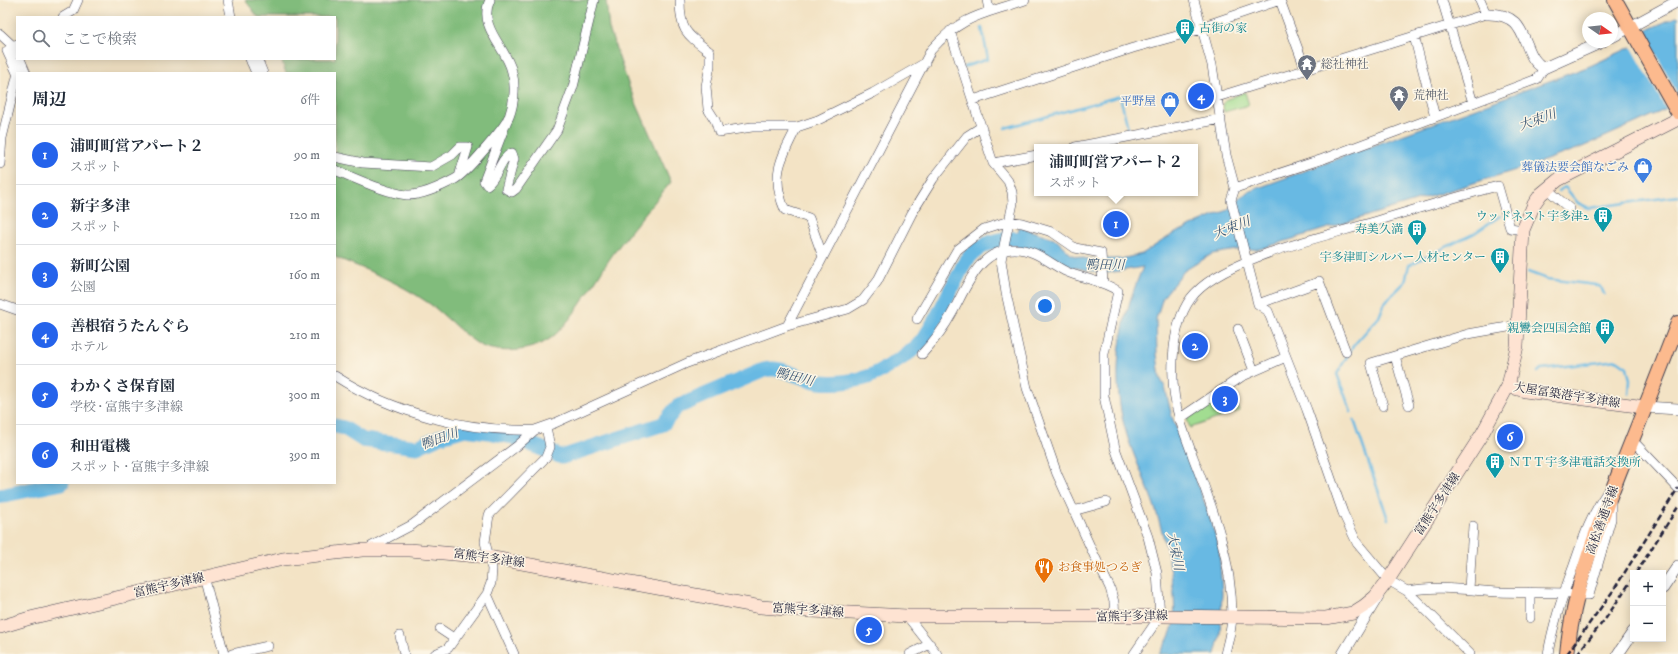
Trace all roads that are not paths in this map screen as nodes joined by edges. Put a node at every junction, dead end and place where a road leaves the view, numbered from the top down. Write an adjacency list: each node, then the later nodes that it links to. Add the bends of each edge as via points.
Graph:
1 (78, 0): 16 (street, via 73,11)
2 (228, 0): 17 (street)
3 (490, 0): 42 (street, via 486,21 512,72 514,97)
4 (594, 0): 42 (street, via 573,87 557,130 512,192 506,189 514,159 512,153 503,159 493,180 487,185 484,181)
5 (680, 0): 44 (street, via 680,16 684,30 710,52 706,86 708,109 719,132 752,126)
6 (987, 0): 14 (street)
7 (1025, 0): 14 (street)
8 (1194, 0): 20 (street)
9 (1280, 0): 20 (street); 31 (street)
10 (1442, 0): 18 (street)
11 (1480, 0): 15 (street)
12 (1615, 0): 19 (main road)
13 (1678, 1): 19 (street)
14 (989, 10): 21 (street, via 964,21)
15 (1486, 14): 18 (street); 30 (street, via 1498,14 1515,24 1537,63)
16 (65, 16)
17 (230, 16)
18 (1448, 26): 24 (street); 39 (street)
19 (1632, 27): 23 (street); 40 (main road)
20 (1202, 28): 37 (street); 38 (street)
21 (950, 31): 29 (street, via 931,50); 38 (street)
22 (0, 34): 25 (street)
23 (1618, 34)
24 (1414, 36): 31 (street); 41 (street)
25 (16, 48): 32 (street, via 8,51)
26 (1589, 48): 30 (street)
27 (20, 60): 33 (street)
28 (251, 60): 34 (street); 35 (street, via 259,63)
29 (925, 63): 44 (street, via 873,93 818,120); 59 (street)
30 (1544, 68): 39 (street, via 1536,79)
31 (1306, 71): 37 (street)
32 (17, 72)
33 (26, 72)
34 (256, 72)
35 (263, 72)
36 (16, 81): 50 (street, via 2,138)
37 (1217, 97): 43 (street)
38 (973, 100): 45 (street)
39 (1473, 103): 41 (street)
40 (1677, 113): 54 (main road, 大屋冨築港宇多津線, via 1629,143 1558,180)
41 (1435, 117): 53 (street)
42 (508, 118): 52 (street)
43 (1221, 119): 46 (street); 53 (street, via 1226,155)
44 (797, 127): 59 (street, via 783,154 776,181 785,210 809,218)
45 (980, 127): 49 (street); 68 (street, via 967,136 933,179 912,212 876,282 863,300 848,309)
46 (1091, 144)
47 (1034, 155): 49 (street)
48 (336, 157): 52 (street, via 363,163 431,167 460,148 468,146)
49 (993, 163): 56 (street, via 1008,181 1012,192)
50 (0, 164)
51 (336, 170): 52 (street, via 407,195 429,191)
52 (459, 176)
53 (1235, 188): 60 (street, via 1231,200)
54 (1547, 189): 55 (street); 57 (main road, 大屋冨築港宇多津線, via 1534,204)
55 (1570, 209)
56 (1010, 221): 58 (street); 61 (street, via 1043,228 1075,248 1101,253); 65 (street, via 984,228 957,250)
57 (1523, 230): 60 (street, via 1510,228 1498,186); 67 (main road, 大屋冨築港宇多津線)
58 (1004, 251): 61 (street, via 1016,249 1039,255 1065,271); 71 (street, via 976,268 940,334); 89 (street, via 1001,260 1006,293 1027,388 1057,474)
59 (823, 257): 68 (street)
60 (1247, 260): 63 (street); 81 (street, via 1202,286 1183,312 1173,354)
61 (1103, 283): 104 (street, via 1118,292 1104,354 1104,396 1115,448 1148,536 1157,574)
62 (0, 304): 64 (street)
63 (1258, 304): 70 (street, via 1319,280); 73 (street, via 1268,311)
64 (16, 310)
65 (918, 319)
66 (1678, 323): 79 (main road, 高松善通寺線)
67 (1519, 325): 72 (street, via 1468,334); 76 (main road, 大屋冨築港宇多津線)
68 (787, 326): 82 (street, via 687,363)
69 (1238, 329): 74 (street)
70 (1346, 352)
71 (922, 354)
72 (1395, 356): 77 (street); 78 (street, via 1371,363)
73 (1286, 357): 74 (street); 95 (street, via 1351,533)
74 (1254, 371): 81 (street, via 1229,384)
75 (336, 377): 83 (street, via 369,396 427,417 481,427 515,431)
76 (1508, 386): 79 (main road, 大屋冨築港宇多津線, via 1526,391); 95 (main road, 富熊宇多津線, via 1482,434)
77 (1409, 405)
78 (1383, 406)
79 (1645, 407): 80 (street); 84 (main road, 高松善通寺線)
80 (1678, 409)
81 (1179, 419): 106 (street, via 1215,513 1225,558)
82 (546, 427): 83 (street); 92 (street, via 550,447 546,457 489,515 485,542)
83 (535, 430): 91 (street, via 412,525)
84 (1631, 442): 85 (main road, 高松善通寺線); 86 (street, via 1637,445)
85 (1618, 476): 87 (main road, 高松善通寺線); 100 (street, via 1597,506 1587,527)
86 (1678, 488)
87 (1612, 491): 102 (street, via 1611,519 1588,595); 127 (main road, 高松善通寺線, via 1586,561)
88 (1106, 502): 89 (street)
89 (1073, 511): 105 (street, via 1110,588)
90 (1473, 526): 97 (street, via 1474,555)
91 (367, 550): 92 (main road, 富熊宇多津線, via 410,550); 94 (main road, 富熊宇多津線, via 283,560)
92 (488, 557): 101 (street, via 492,569); 103 (main road, 富熊宇多津線, via 762,607)
93 (1678, 566): 96 (street)
94 (204, 576): 108 (main road, 富熊宇多津線); 115 (street)
95 (1388, 580): 98 (street); 106 (main road, 富熊宇多津線, via 1375,597 1353,613 1326,618); 124 (street)
96 (1666, 584)
97 (1469, 589): 98 (street, via 1423,588); 99 (street)
98 (1407, 591): 125 (street)
99 (1530, 592): 100 (street); 107 (street)
100 (1566, 593): 126 (street, via 1551,633)
101 (487, 594): 112 (street); 119 (street)
102 (1585, 595)
103 (906, 616): 105 (main road, 富熊宇多津線); 113 (street)
104 (1162, 616): 105 (main road, 富熊宇多津線); 106 (main road, 富熊宇多津線); 122 (street)
105 (1115, 617)
106 (1229, 617): 123 (street)
107 (1530, 618)
108 (0, 627)
109 (440, 629): 112 (street)
110 (400, 636): 117 (street)
111 (1630, 636): 128 (street)
112 (455, 639): 118 (street, via 448,648)
113 (930, 644): 120 (street); 121 (street)
114 (268, 646): 116 (street)
115 (224, 654)
116 (232, 654)
117 (404, 654)
118 (435, 654)
119 (514, 654)
120 (910, 654)
121 (937, 654)
122 (1134, 654)
123 (1225, 654)
124 (1343, 654)
125 (1470, 654)
126 (1548, 654)
127 (1567, 654)
128 (1618, 654)

